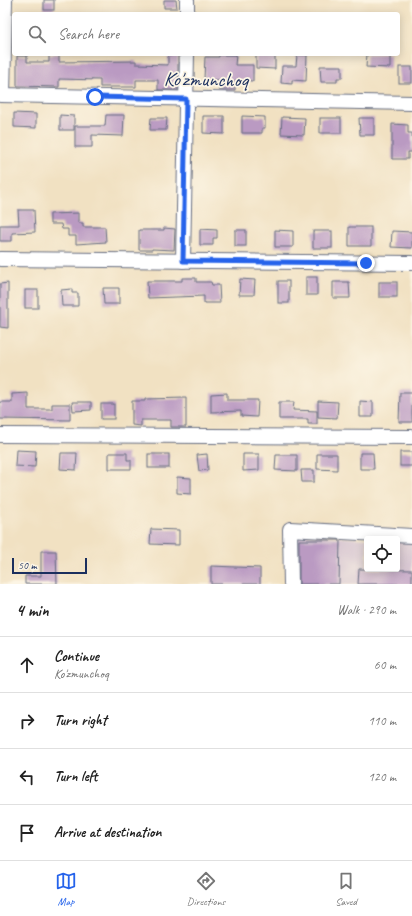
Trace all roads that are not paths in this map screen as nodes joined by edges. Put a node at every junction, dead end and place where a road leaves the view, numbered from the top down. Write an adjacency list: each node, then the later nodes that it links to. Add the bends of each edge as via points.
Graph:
1 (5, 0): 5 (street)
2 (187, 0): 3 (street)
3 (187, 12)
4 (187, 56): 6 (street)
5 (2, 95): 6 (street, Ko'zmunchoq)
6 (186, 99): 7 (street, Ko'zmunchoq); 9 (street)
7 (412, 103)
8 (0, 259): 9 (street)
9 (183, 261): 10 (street)
10 (412, 263)
11 (0, 435): 12 (street)
12 (412, 437)
13 (412, 536): 14 (street, via 290,529)
14 (291, 584)

